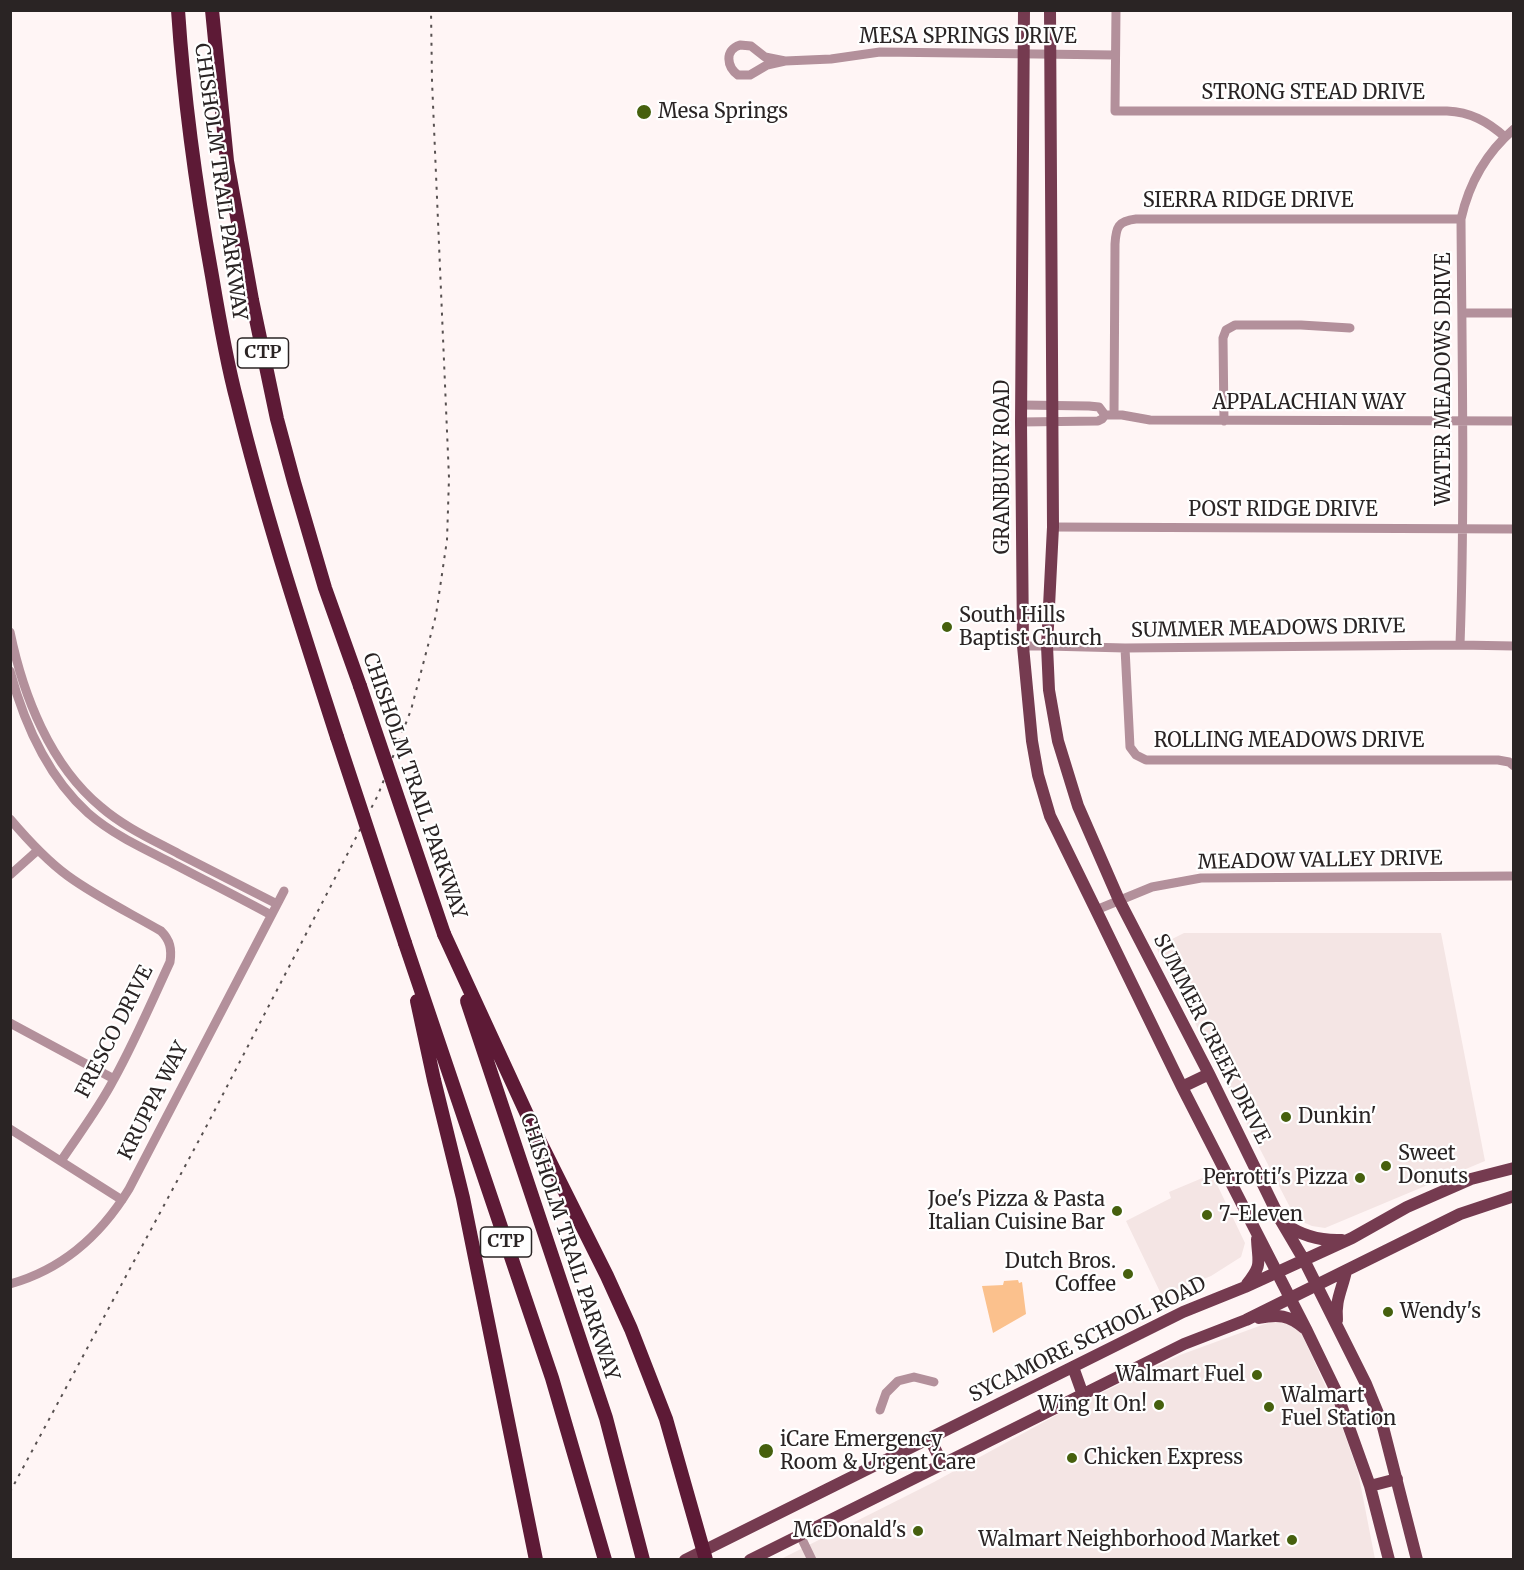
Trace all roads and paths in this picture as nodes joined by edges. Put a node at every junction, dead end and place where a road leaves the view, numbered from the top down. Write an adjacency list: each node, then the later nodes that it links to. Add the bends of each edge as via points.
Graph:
1 (178, 10): 46 (highway, CHISHOLM TRAIL PARKWAY / CTP, bridge, via 202,225 236,399 288,585)
2 (212, 10): 45 (highway, CHISHOLM TRAIL PARKWAY / CTP, bridge, via 227,161 277,419 325,588)
3 (1024, 10): 6 (main road, GRANBURY ROAD)
4 (1050, 10): 7 (main road)
5 (1116, 10): 8 (street)
6 (1024, 54): 7 (street, MESA SPRINGS DRIVE); 9 (street, MESA SPRINGS DRIVE, via 880,51); 16 (main road, GRANBURY ROAD)
7 (1050, 54): 8 (street, MESA SPRINGS DRIVE); 17 (main road)
8 (1115, 55): 11 (street, STRONG STEAD DRIVE, via 1115,111 1464,112 1491,125)
9 (785, 61): 9 (street, MESA SPRINGS DRIVE, via 765,57 745,45 735,46 729,62 734,72 745,76)
10 (1514, 129): 11 (street, WATER MEADOWS DRIVE)
11 (1504, 137): 12 (street, WATER MEADOWS DRIVE, via 1476,176)
12 (1461, 219): 13 (street, WATER MEADOWS DRIVE); 18 (street, SIERRA RIDGE DRIVE, via 1127,220 1115,232)
13 (1462, 313): 14 (street); 20 (street, WATER MEADOWS DRIVE)
14 (1514, 313)
15 (1350, 328): 19 (street, via 1235,325 1226,330)
16 (1022, 405): 17 (street, APPALACHIAN WAY); 22 (main road, GRANBURY ROAD)
17 (1052, 406): 18 (street, APPALACHIAN WAY, via 1099,407); 23 (main road)
18 (1110, 415): 19 (street, APPALACHIAN WAY); 23 (street, APPALACHIAN WAY, via 1098,421)
19 (1224, 421): 20 (street, APPALACHIAN WAY)
20 (1462, 421): 21 (street, APPALACHIAN WAY); 25 (street, WATER MEADOWS DRIVE)
21 (1514, 421)
22 (1022, 422): 23 (street, APPALACHIAN WAY); 29 (main road, GRANBURY ROAD)
23 (1053, 422): 24 (main road)
24 (1053, 527): 25 (street, POST RIDGE DRIVE); 30 (main road)
25 (1462, 529): 26 (street, POST RIDGE DRIVE); 28 (street, WATER MEADOWS DRIVE)
26 (1514, 529)
27 (10, 632): 33 (street)
28 (1460, 645): 31 (street, SUMMER MEADOWS DRIVE); 32 (street, SUMMER MEADOWS DRIVE)
29 (1023, 646): 30 (street, SUMMER MEADOWS DRIVE); 43 (main road, GRANBURY ROAD, via 1038,775 1050,816)
30 (1047, 646): 32 (street, SUMMER MEADOWS DRIVE); 41 (main road, via 1049,690 1058,741 1078,806)
31 (1514, 646)
32 (1125, 648): 35 (street, ROLLING MEADOWS DRIVE, via 1130,747 1146,760 1498,760)
33 (13, 654): 42 (street, via 53,750 94,801 152,840)
34 (10, 671): 44 (street, via 40,749 60,782 88,813 120,836)
35 (1514, 766)
36 (10, 819): 37 (street)
37 (38, 850): 38 (street); 49 (street, FRESCO DRIVE, via 68,876 168,938 170,962)
38 (10, 875)
39 (1514, 876): 41 (street, MEADOW VALLEY DRIVE, via 1201,878 1152,887)
40 (284, 891): 42 (street, KRUPPA WAY)
41 (1119, 900): 43 (street, MEADOW VALLEY DRIVE); 48 (main road, SUMMER CREEK DRIVE)
42 (277, 904): 44 (street, KRUPPA WAY)
43 (1096, 910): 50 (main road)
44 (271, 915): 55 (street, KRUPPA WAY)
45 (444, 934): 78 (highway, via 631,1329 666,1419); 81 (highway, CHISHOLM TRAIL PARKWAY / CTP, via 603,1410)
46 (405, 943): 79 (highway, via 463,1198); 80 (highway, CHISHOLM TRAIL PARKWAY / CTP, via 552,1378)
47 (10, 1023): 49 (street)
48 (1209, 1074): 50 (main road); 56 (main road, SUMMER CREEK DRIVE)
49 (114, 1079): 52 (street, FRESCO DRIVE)
50 (1182, 1087): 57 (main road)
51 (10, 1129): 52 (street)
52 (61, 1161): 55 (street)
53 (1514, 1168): 58 (main road, SYCAMORE SCHOOL ROAD, via 1471,1179 1407,1207)
54 (1514, 1196): 60 (main road, via 1461,1214)
55 (122, 1200): 62 (street, KRUPPA WAY, via 102,1228 63,1260)
56 (1281, 1221): 58 (main road, via 1315,1238); 59 (main road, SUMMER CREEK DRIVE)
57 (1257, 1232): 61 (main road); 64 (main road, via 1259,1262)
58 (1352, 1238): 59 (main road, SYCAMORE SCHOOL ROAD)
59 (1304, 1260): 61 (main road, SYCAMORE SCHOOL ROAD); 63 (main road, SUMMER CREEK DRIVE)
60 (1346, 1271): 63 (main road); 67 (main road, via 1338,1294)
61 (1277, 1272): 64 (main road, SYCAMORE SCHOOL ROAD); 65 (main road)
62 (10, 1284)
63 (1316, 1286): 65 (main road); 67 (main road, SUMMER CREEK DRIVE)
64 (1245, 1287): 69 (main road, SYCAMORE SCHOOL ROAD, via 1183,1312)
65 (1290, 1298): 66 (main road); 68 (main road)
66 (1246, 1320): 68 (main road, via 1277,1315 1296,1321); 71 (main road, via 1184,1344)
67 (1337, 1328): 75 (main road, SUMMER CREEK DRIVE, via 1382,1423)
68 (1307, 1331): 76 (main road, via 1336,1391)
69 (1073, 1367): 71 (main road); 73 (main road, SYCAMORE SCHOOL ROAD)
70 (934, 1382): 72 (street, via 914,1377 898,1381 886,1393)
71 (1083, 1395): 74 (main road)
72 (880, 1410)
73 (930, 1439): 74 (main road); 78 (main road, SYCAMORE SCHOOL ROAD, via 722,1542)
74 (943, 1465): 77 (main road)
75 (1397, 1479): 76 (main road); 86 (main road, SUMMER CREEK DRIVE)
76 (1370, 1486): 85 (main road)
77 (800, 1535): 83 (main road); 84 (street)
78 (705, 1555): 82 (main road, SYCAMORE SCHOOL ROAD)
79 (536, 1560)
80 (605, 1560)
81 (643, 1560)
82 (685, 1560)
83 (750, 1560)
84 (812, 1560)
85 (1389, 1560)
86 (1417, 1560)

